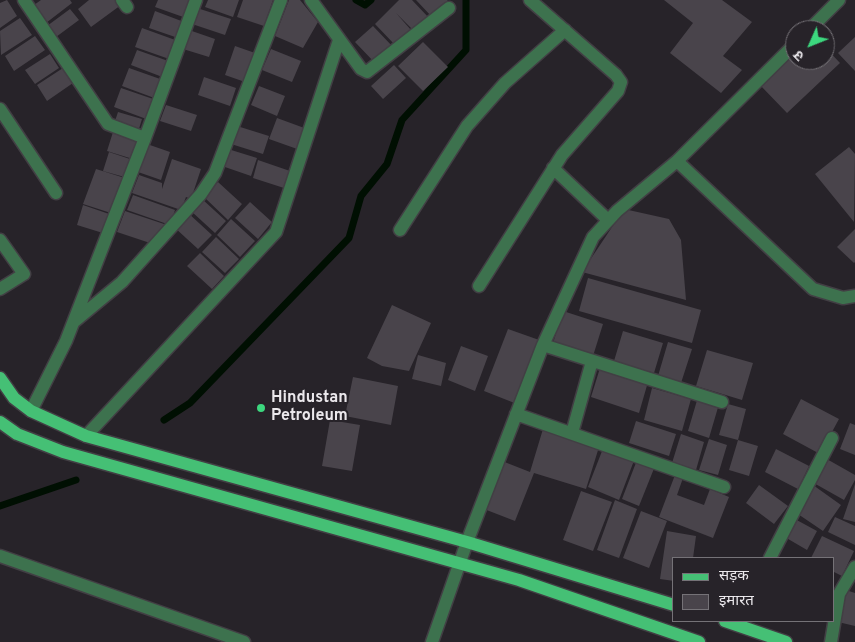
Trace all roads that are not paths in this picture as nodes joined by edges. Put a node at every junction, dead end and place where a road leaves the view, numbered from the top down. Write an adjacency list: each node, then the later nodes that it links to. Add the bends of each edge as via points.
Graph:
1 (24, 0): 13 (street, via 108,124)
2 (196, 0): 13 (street)
3 (281, 0): 23 (street, via 215,173 201,194 122,282)
4 (310, 0): 10 (street)
5 (530, 0): 9 (street)
6 (839, 0): 8 (street)
7 (449, 8): 10 (street, via 370,72 363,71)
8 (819, 20)
9 (565, 30): 15 (street, via 621,82 618,91); 18 (street, via 505,83 467,126)
10 (339, 40): 32 (street, via 276,232)
11 (785, 54): 14 (street)
12 (0, 109): 16 (street)
13 (145, 138): 23 (street)
14 (677, 161): 17 (street); 22 (street, via 813,289 843,298)
15 (553, 168): 17 (street); 20 (street)
16 (56, 193)
17 (608, 220): 24 (street, via 593,237)
18 (400, 230)
19 (0, 240): 21 (street, via 24,274)
20 (479, 286)
21 (0, 289)
22 (855, 296)
23 (73, 323): 28 (street)
24 (543, 345): 25 (street); 29 (street)
25 (592, 361): 27 (street); 31 (street)
26 (0, 378): 28 (main road, via 14,398)
27 (722, 402)
28 (31, 411): 32 (main road)
29 (516, 414): 31 (street); 35 (street)
30 (0, 422): 38 (main road, via 16,434 63,452)
31 (572, 433): 34 (street)
32 (86, 436): 35 (main road)
33 (832, 438): 37 (street)
34 (724, 487)
35 (467, 542): 38 (street); 40 (main road)
36 (0, 556): 44 (street)
37 (771, 557)
38 (460, 562): 45 (street); 46 (main road)
39 (855, 567): 41 (street, via 839,594)
40 (672, 604)
41 (835, 615)
42 (733, 622): 47 (main road)
43 (834, 622): 48 (street)
44 (244, 642)
45 (432, 642)
46 (699, 642)
47 (786, 642)
48 (830, 642)

